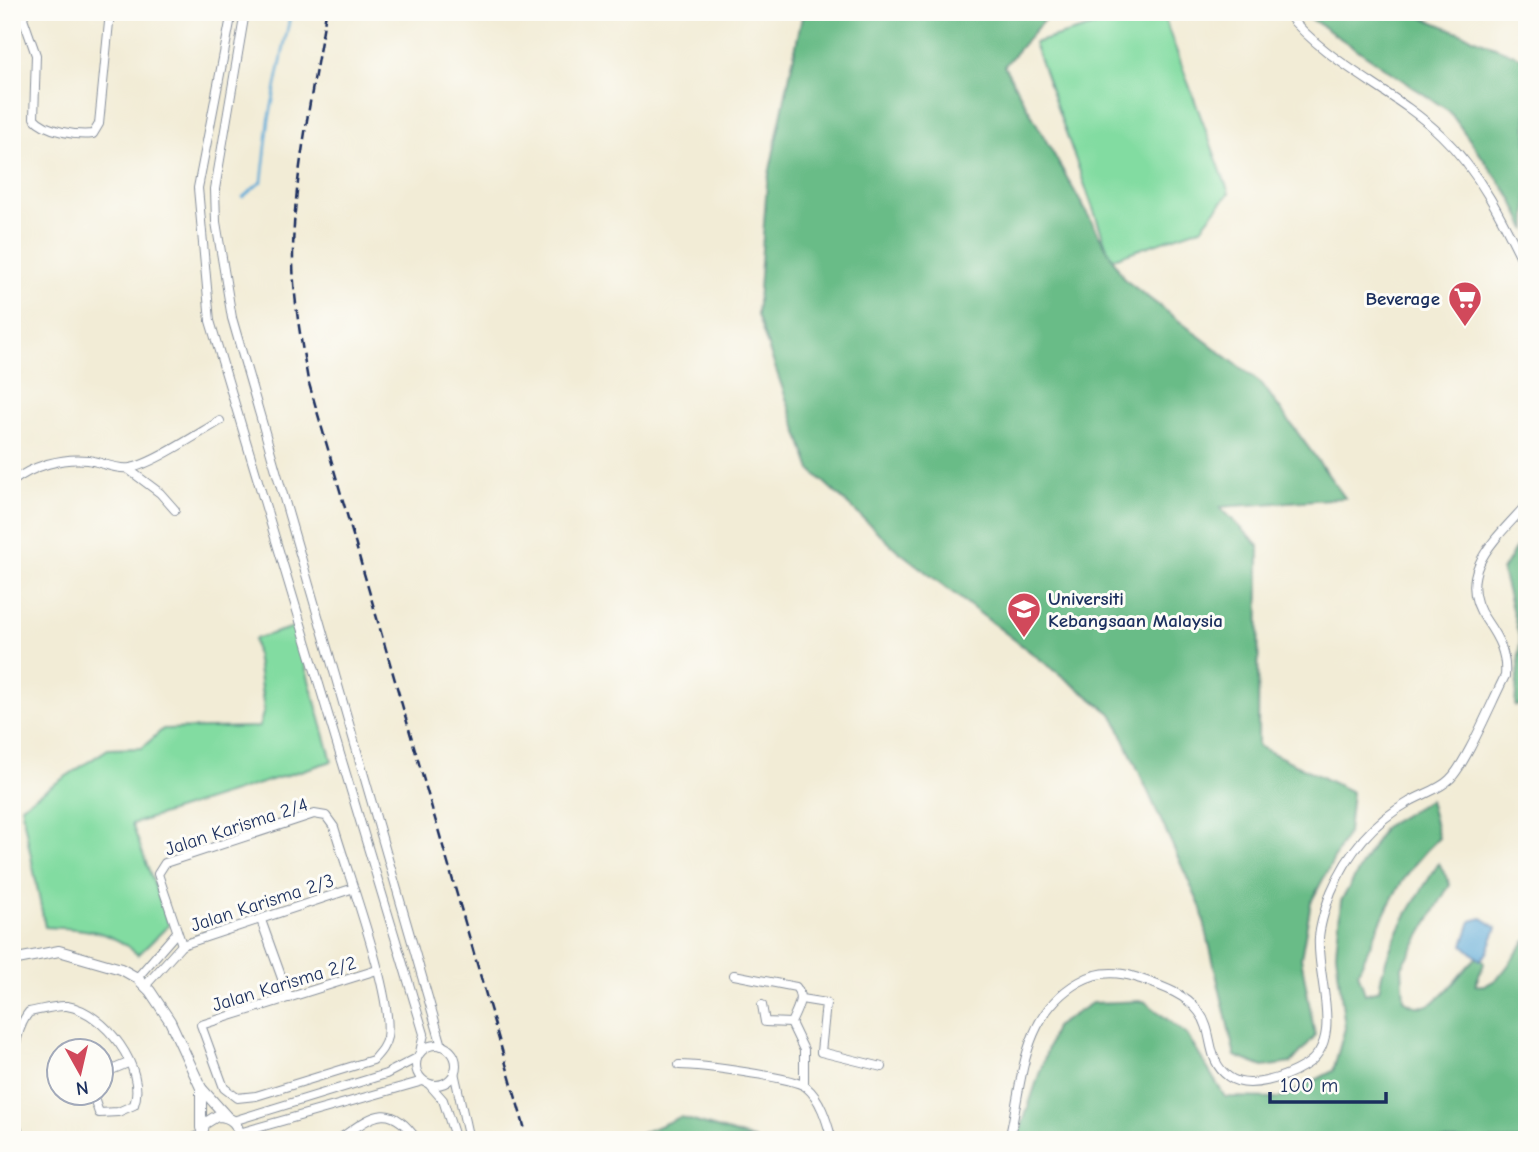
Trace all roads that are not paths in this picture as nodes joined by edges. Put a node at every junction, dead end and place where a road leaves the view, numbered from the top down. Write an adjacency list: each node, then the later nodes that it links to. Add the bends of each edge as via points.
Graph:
1 (110, 12): 5 (street, via 99,124 93,134 85,135 40,126 34,118 36,55)
2 (232, 12): 27 (street, via 198,188 210,321 424,1034)
3 (245, 12): 26 (street, via 215,189 232,318)
4 (1286, 12): 7 (street, via 1320,45 1440,135 1489,196)
5 (24, 15): 6 (street)
6 (12, 25)
7 (1527, 270)
8 (220, 421): 9 (street, via 138,467)
9 (128, 468): 10 (street, via 63,460); 12 (street)
10 (12, 482)
11 (1527, 503): 47 (street, via 1488,551 1472,588 1506,659 1505,676 1452,778 1389,813 1373,828 1331,892 1319,936 1328,1024 1319,1053 1308,1064 1251,1084 1231,1079 1217,1067 1200,1013 1182,996 1127,975 1088,976 1066,989 1038,1019 1025,1058)
12 (175, 510)
13 (351, 889): 14 (street, Jalan Karisma 2/3); 15 (street, Jalan Karisma 2/4, via 334,827 326,816 314,814 165,863 158,874); 18 (street)
14 (261, 920): 16 (street, Jalan Karisma 2/3); 22 (street)
15 (177, 932): 16 (street, Jalan Karisma 2/4); 20 (street)
16 (182, 944): 21 (street)
17 (12, 960): 20 (street, via 60,951)
18 (377, 970): 22 (street, Jalan Karisma 2/2); 22 (street, Jalan Karisma 2/2, via 387,1036 373,1060 237,1098 224,1088 201,1025)
19 (734, 975): 23 (street, via 796,987)
20 (136, 978): 21 (street)
21 (145, 986): 35 (street, via 170,1021)
22 (289, 998)
23 (801, 999): 25 (street); 30 (street, via 826,1003 821,1052)
24 (762, 1005): 25 (street, via 765,1022)
25 (791, 1023): 34 (street, via 804,1050)
26 (442, 1046): 27 (street, via 426,1047); 32 (street, via 452,1053)
27 (418, 1055): 33 (street, via 416,1070); 37 (street, via 386,1074)
28 (128, 1063): 31 (street); 36 (street, via 139,1093 134,1105 99,1113); 40 (street, via 114,1033 94,1017 67,1006 29,1012 19,1032 12,1093)
29 (680, 1065): 34 (street, via 706,1065)
30 (882, 1067)
31 (116, 1068)
32 (454, 1072): 33 (street, via 444,1083); 45 (street)
33 (426, 1082): 39 (street); 44 (street, via 443,1100)
34 (804, 1084): 46 (street, via 819,1103)
35 (201, 1088): 37 (street); 38 (street)
36 (97, 1106)
37 (230, 1119): 38 (street, via 212,1117); 39 (street)
38 (200, 1134): 41 (street)
39 (239, 1137)
40 (21, 1140)
41 (188, 1140)
42 (338, 1140): 43 (street, via 369,1119 389,1114 398,1117)
43 (417, 1140)
44 (456, 1140)
45 (469, 1140)
46 (832, 1140)
47 (1009, 1140)

